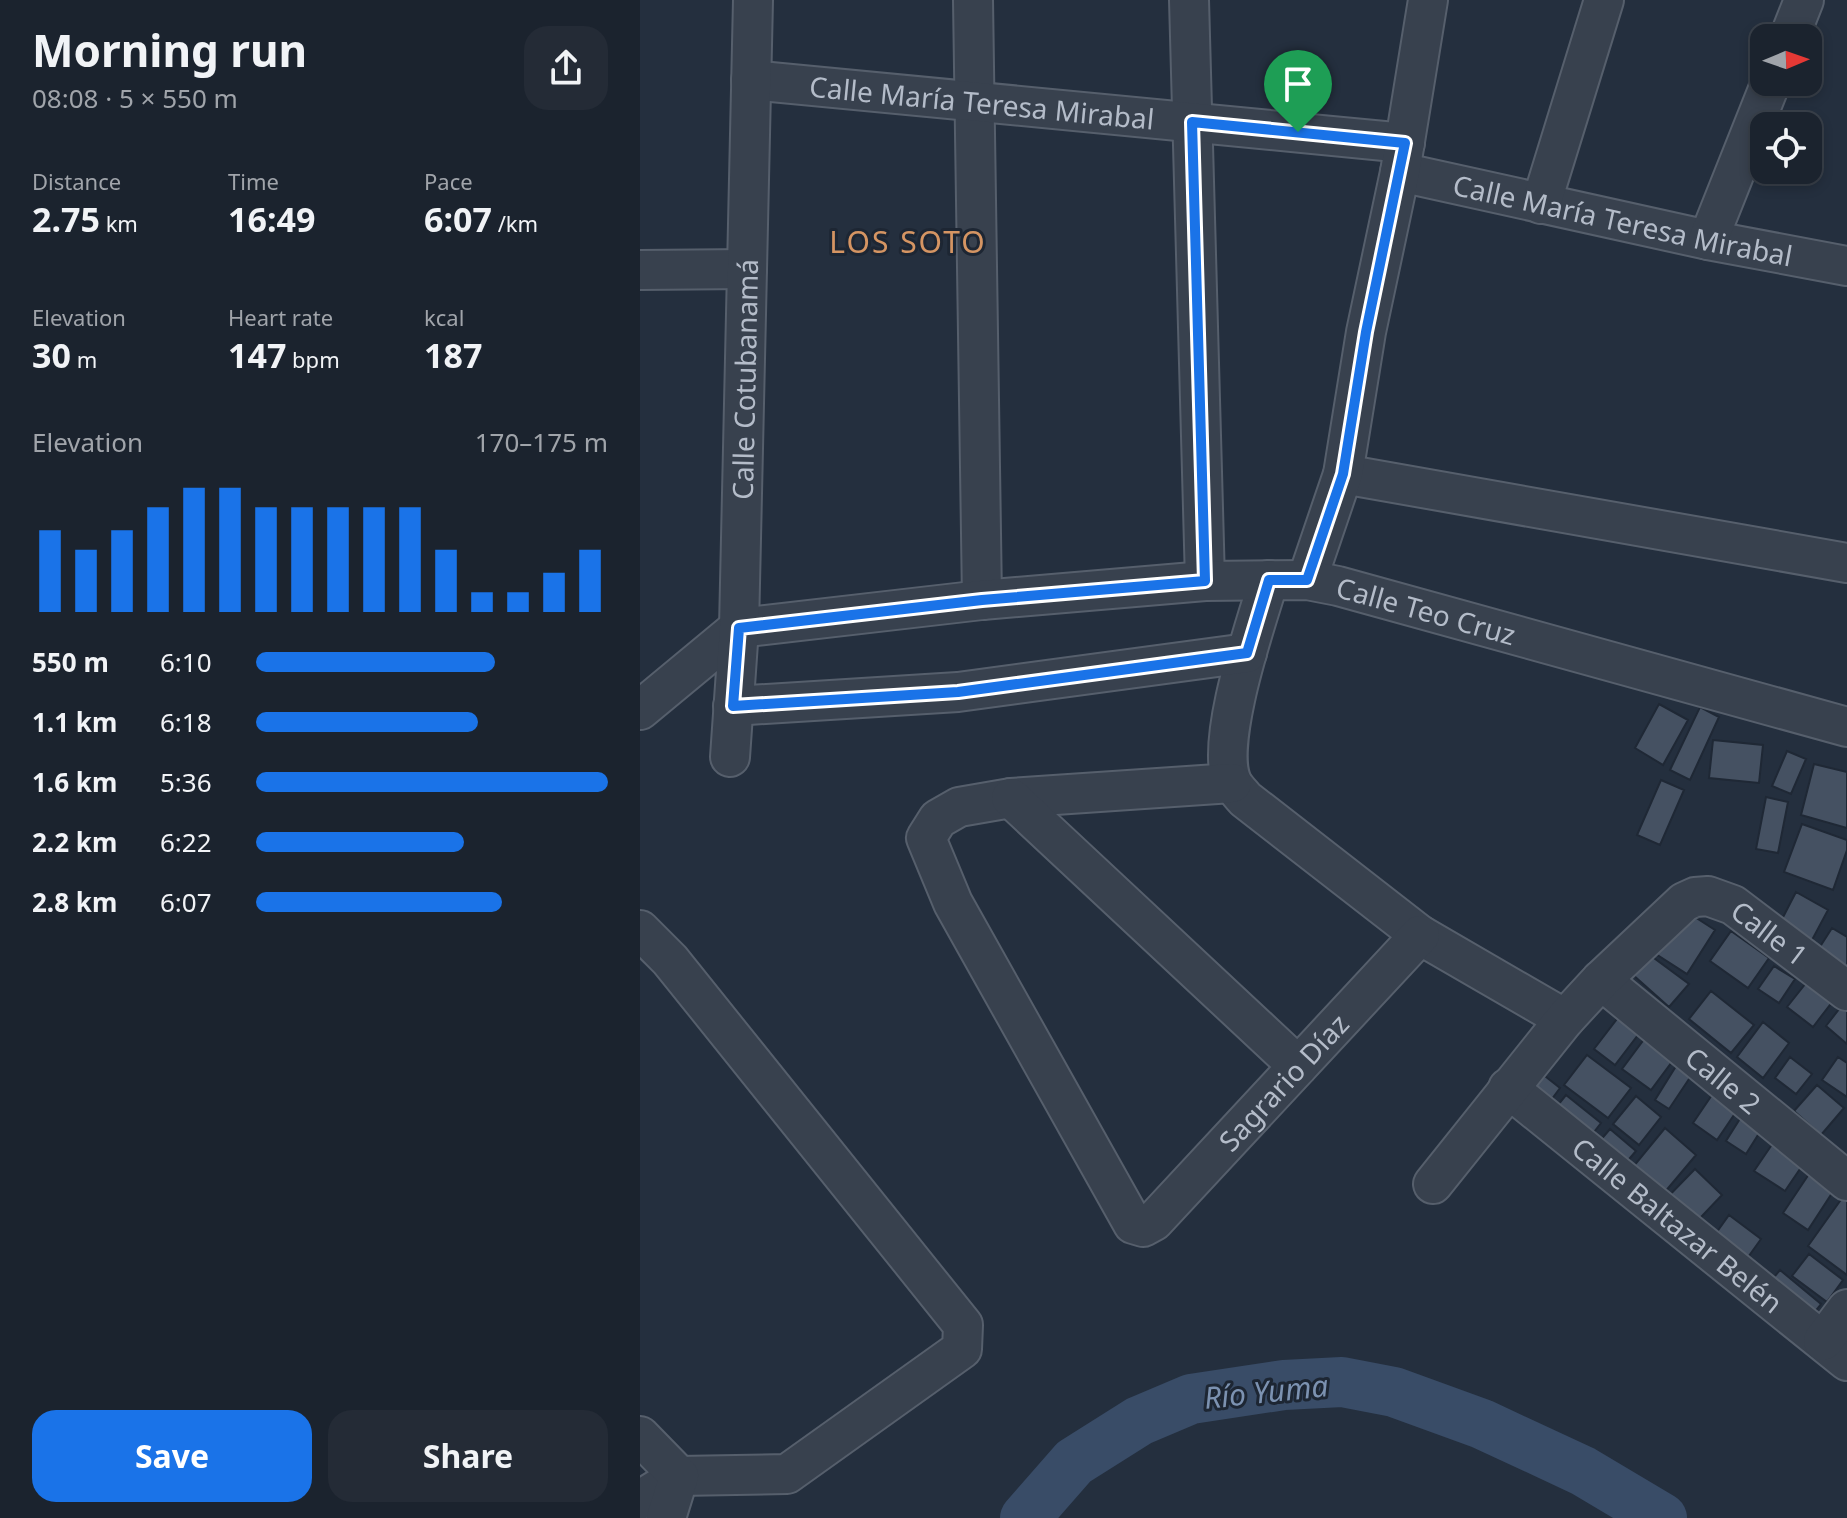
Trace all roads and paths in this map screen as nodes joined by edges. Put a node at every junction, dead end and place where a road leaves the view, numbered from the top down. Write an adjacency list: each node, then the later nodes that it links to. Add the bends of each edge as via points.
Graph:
1 (753, 0): 8 (street, Calle Cotubanamá)
2 (973, 0): 10 (street)
3 (1189, 0): 11 (street)
4 (1428, 0): 12 (street)
5 (1604, 0): 13 (street)
6 (1804, 0): 7 (street)
7 (1795, 24)
8 (751, 80): 10 (street, Calle María Teresa Mirabal); 16 (street, Calle Cotubanamá)
9 (1765, 96): 14 (street)
10 (975, 101): 11 (street, Calle María Teresa Mirabal); 23 (street)
11 (1192, 122): 12 (street, Calle María Teresa Mirabal); 22 (street)
12 (1402, 158): 13 (street, Calle María Teresa Mirabal); 18 (street)
13 (1541, 204): 14 (street, Calle María Teresa Mirabal)
14 (1708, 240): 15 (street, Calle María Teresa Mirabal)
15 (1847, 266)
16 (747, 269): 17 (street); 24 (street, Calle Cotubanamá)
17 (640, 270)
18 (1343, 474): 19 (street); 21 (street)
19 (1847, 563)
20 (1269, 580): 21 (street, Calle Teo Cruz); 22 (street, Calle Teo Cruz); 25 (street)
21 (1307, 580): 28 (street, Calle Teo Cruz)
22 (1205, 581): 23 (street, Calle Teo Cruz)
23 (982, 600): 24 (street, Calle Teo Cruz)
24 (739, 628): 26 (street, Calle Cotubanamá); 27 (street)
25 (1247, 653): 26 (street, via 958,692); 30 (street, via 1230,726 1227,755)
26 (733, 706): 29 (street, Calle Cotubanamá)
27 (640, 710)
28 (1847, 727)
29 (730, 757)
30 (1232, 783): 31 (street); 33 (street, via 1245,799)
31 (1011, 798): 37 (street); 37 (street, Sagrario Díaz, via 959,807 938,819 926,838 953,903 1133,1224 1143,1227 1154,1221)
32 (640, 930): 44 (street, via 670,960 963,1325 964,1337 962,1349 787,1474)
33 (1420, 935): 36 (street); 37 (street, Sagrario Díaz)
34 (1601, 980): 35 (street, Calle 1, via 1684,902 1708,896 1733,905); 36 (street); 39 (street, Calle 2)
35 (1847, 991)
36 (1565, 1019): 38 (street)
37 (1298, 1066)
38 (1508, 1088): 40 (street); 42 (street, Calle Baltazar Belén)
39 (1847, 1181)
40 (1433, 1184)
41 (1847, 1309): 42 (street)
42 (1835, 1351)
43 (640, 1436): 44 (street)
44 (679, 1476): 45 (street); 46 (street)
45 (640, 1500)
46 (666, 1518)

